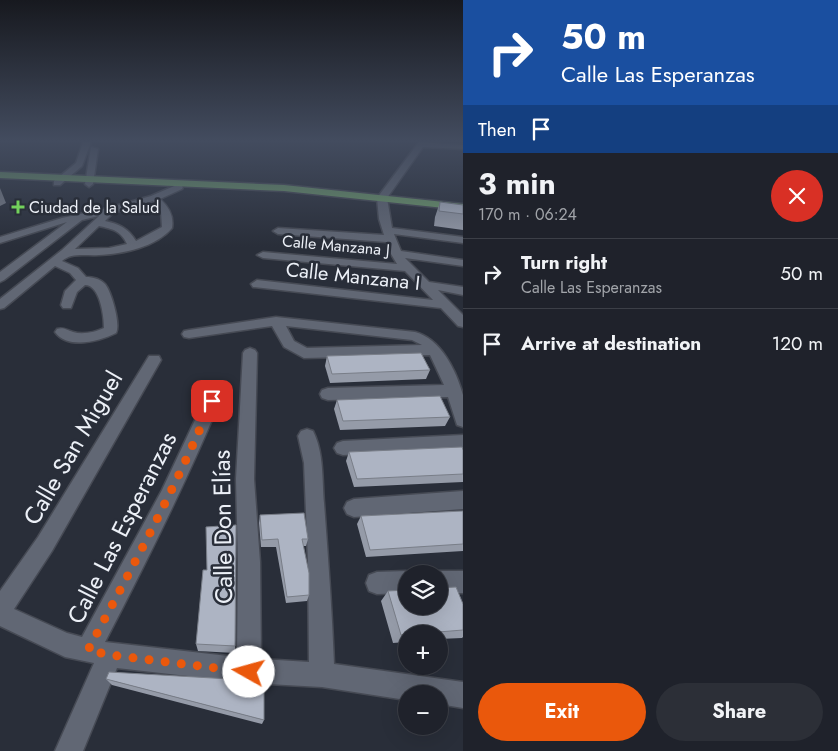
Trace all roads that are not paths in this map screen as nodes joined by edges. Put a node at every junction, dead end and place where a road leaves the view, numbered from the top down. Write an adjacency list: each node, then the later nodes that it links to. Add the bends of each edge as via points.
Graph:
1 (20, 177): 6 (main road)
2 (66, 177): 6 (street)
3 (90, 177): 7 (street)
4 (398, 177): 11 (street)
5 (0, 180): 6 (main road)
6 (60, 181): 7 (main road)
7 (89, 181): 8 (main road); 9 (main road)
8 (179, 187): 9 (main road); 10 (street)
9 (284, 191): 11 (main road)
10 (154, 198): 13 (street); 21 (street, via 168,215 167,228)
11 (382, 201): 12 (main road); 14 (main road); 18 (street)
12 (463, 207)
13 (110, 211): 15 (street); 16 (street)
14 (463, 213)
15 (82, 216): 19 (street); 28 (street)
16 (98, 223): 21 (street, via 122,229); 22 (street)
17 (278, 231): 18 (street)
18 (389, 235): 20 (street); 23 (street)
19 (0, 240)
20 (463, 240)
21 (133, 246): 22 (street, via 101,253)
22 (66, 252): 25 (street)
23 (396, 254): 26 (street); 27 (street)
24 (263, 255): 27 (street, Calle Manzana J)
25 (53, 262): 29 (street, via 72,267); 33 (street)
26 (463, 264)
27 (406, 268): 31 (street)
28 (0, 278)
29 (82, 281): 34 (street, via 71,291); 38 (street, via 92,281 100,286 111,318 111,330 101,336 83,337)
30 (257, 284): 35 (street, Calle Manzana I)
31 (426, 285): 32 (street); 35 (street)
32 (463, 291)
33 (0, 305)
34 (67, 305)
35 (445, 305): 37 (street)
36 (276, 321): 39 (street); 40 (street, via 415,336); 40 (street, via 289,344 304,353)
37 (463, 322)
38 (62, 332)
39 (189, 334)
40 (430, 346): 43 (street)
41 (250, 353): 58 (street, Calle Don Elías, via 245,479)
42 (154, 360): 56 (street, Calle San Miguel, via 44,546)
43 (453, 391): 44 (street); 46 (street)
44 (328, 394)
45 (212, 401): 57 (street, Calle Las Esperanzas)
46 (463, 420)
47 (307, 436): 59 (street, via 313,463)
48 (463, 442): 49 (street)
49 (343, 448)
50 (463, 500): 51 (street)
51 (354, 508)
52 (398, 582): 55 (street)
53 (448, 582): 54 (street)
54 (463, 582)
55 (377, 583)
56 (0, 612): 57 (street, via 65,645)
57 (99, 653): 58 (street); 61 (street, Calle Las Esperanzas)
58 (249, 672): 59 (street)
59 (322, 675): 60 (street)
60 (463, 695)
61 (69, 751)

